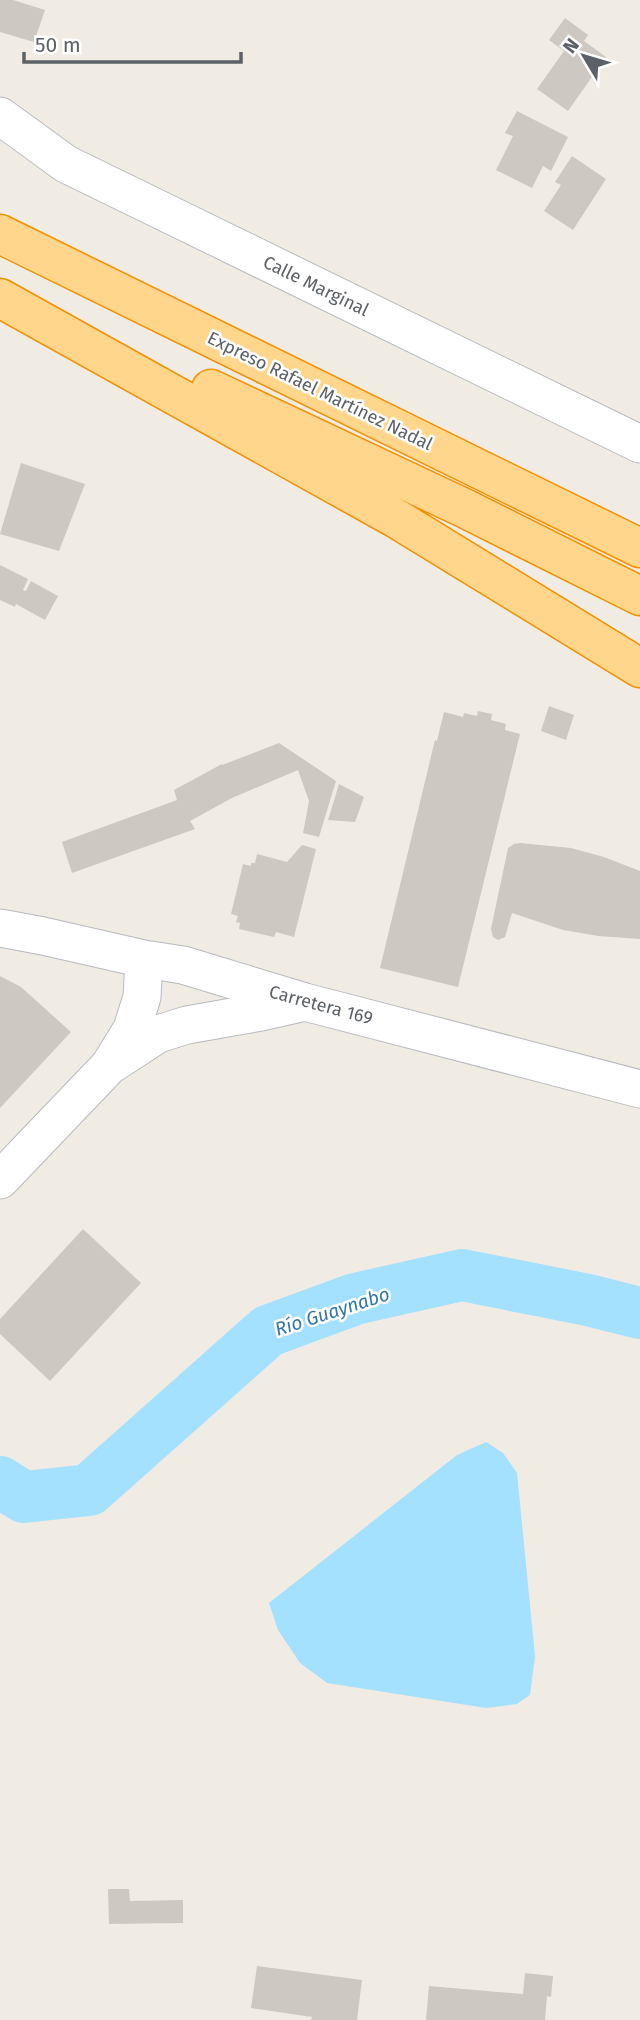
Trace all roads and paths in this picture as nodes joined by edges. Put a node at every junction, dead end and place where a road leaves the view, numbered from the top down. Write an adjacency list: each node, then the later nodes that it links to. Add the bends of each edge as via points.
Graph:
1 (0, 116): 5 (street, Calle Marginal, via 66,164)
2 (0, 234): 6 (highway, Expreso Rafael Martínez Nadal)
3 (0, 289): 7 (highway)
4 (0, 298): 8 (highway, via 397,519)
5 (640, 444)
6 (640, 548)
7 (640, 596)
8 (640, 668)
9 (0, 928): 10 (street, Carretera 169)
10 (144, 959): 11 (street, Carretera 169, via 183,965); 12 (street, via 142,997 132,1029)
11 (305, 1002): 12 (street, via 158,1034); 13 (street, Carretera 169)
12 (109, 1066): 14 (street)
13 (640, 1089)
14 (0, 1180)

